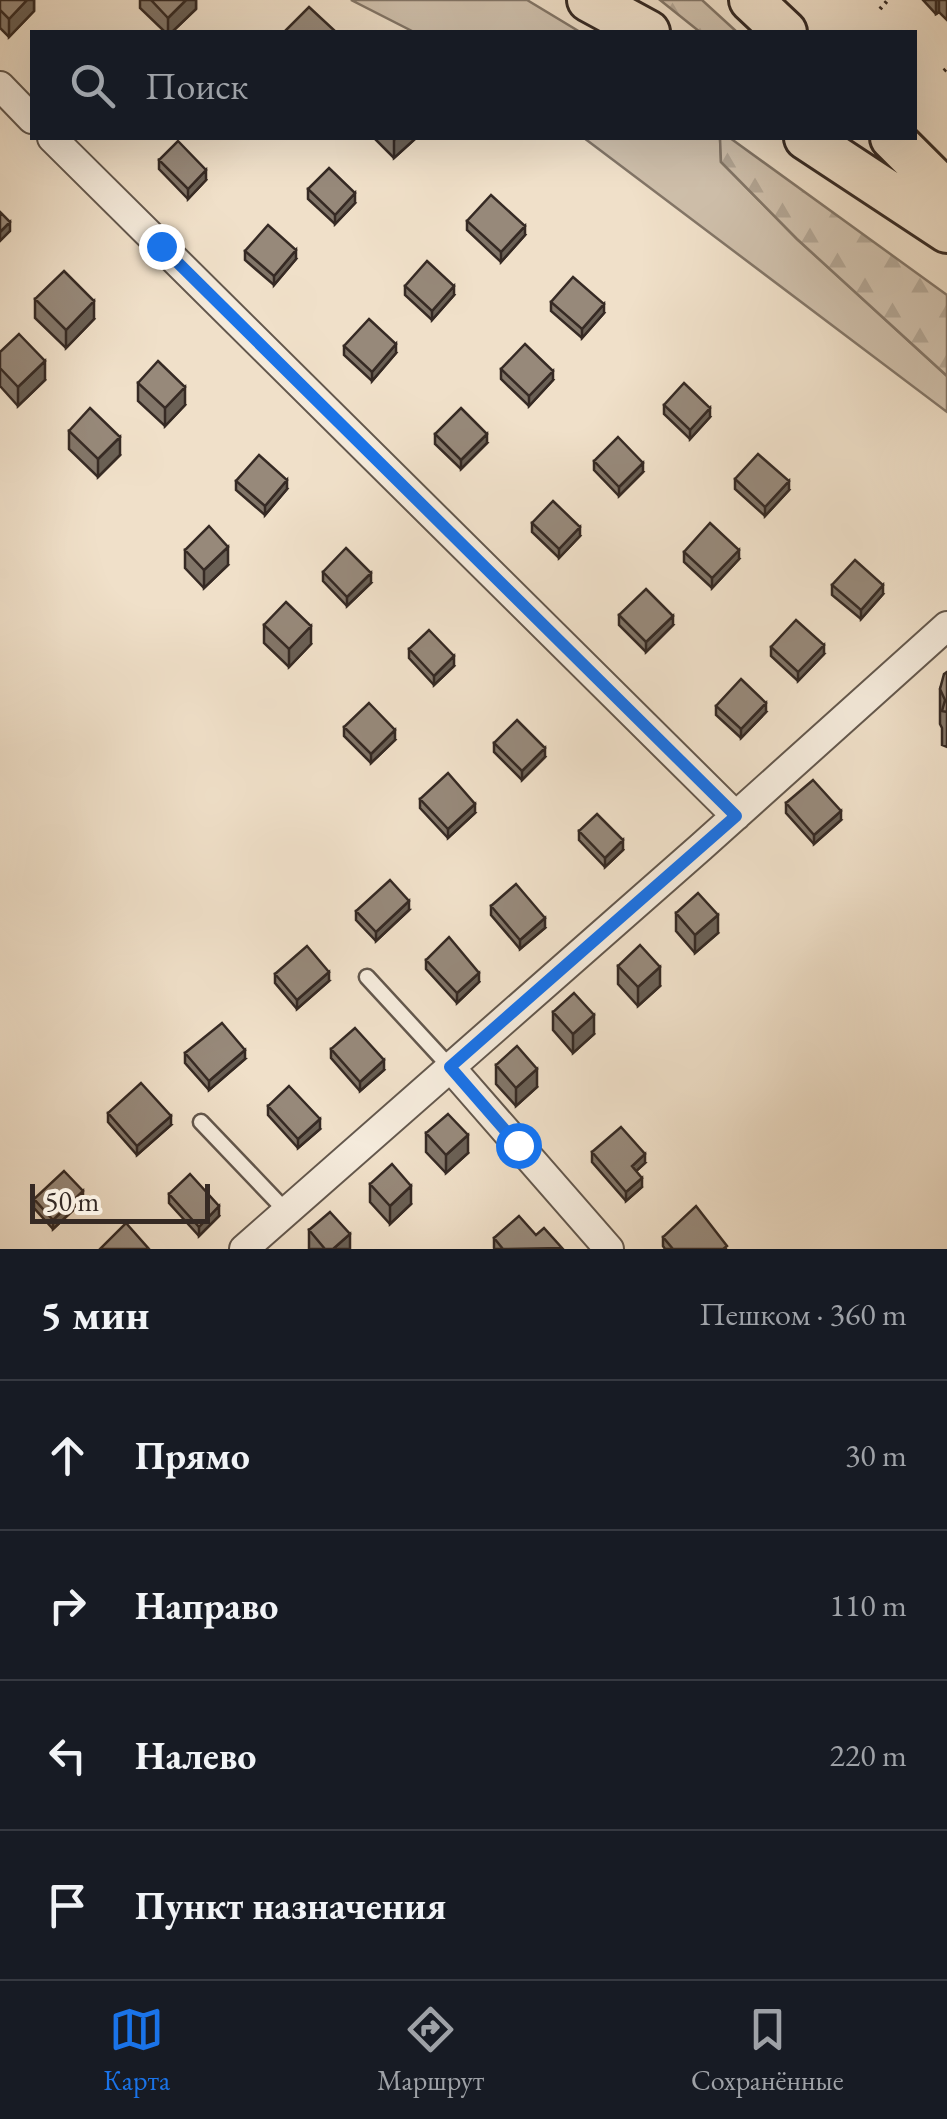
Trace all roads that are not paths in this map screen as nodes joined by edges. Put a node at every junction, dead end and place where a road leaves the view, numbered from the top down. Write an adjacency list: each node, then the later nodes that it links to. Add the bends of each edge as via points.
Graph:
1 (589, 0): 3 (main road)
2 (752, 0): 4 (main road)
3 (644, 30)
4 (783, 30)
5 (0, 86): 6 (street)
6 (30, 116)
7 (54, 140): 13 (street)
8 (809, 140): 11 (main road)
9 (894, 140): 10 (main road)
10 (947, 193)
11 (947, 231)
12 (947, 626): 13 (street)
13 (736, 816): 15 (street)
14 (367, 977): 15 (lane)
15 (450, 1067): 17 (street); 19 (street)
16 (201, 1122): 17 (lane)
17 (286, 1212): 18 (street)
18 (244, 1249)
19 (610, 1249)

